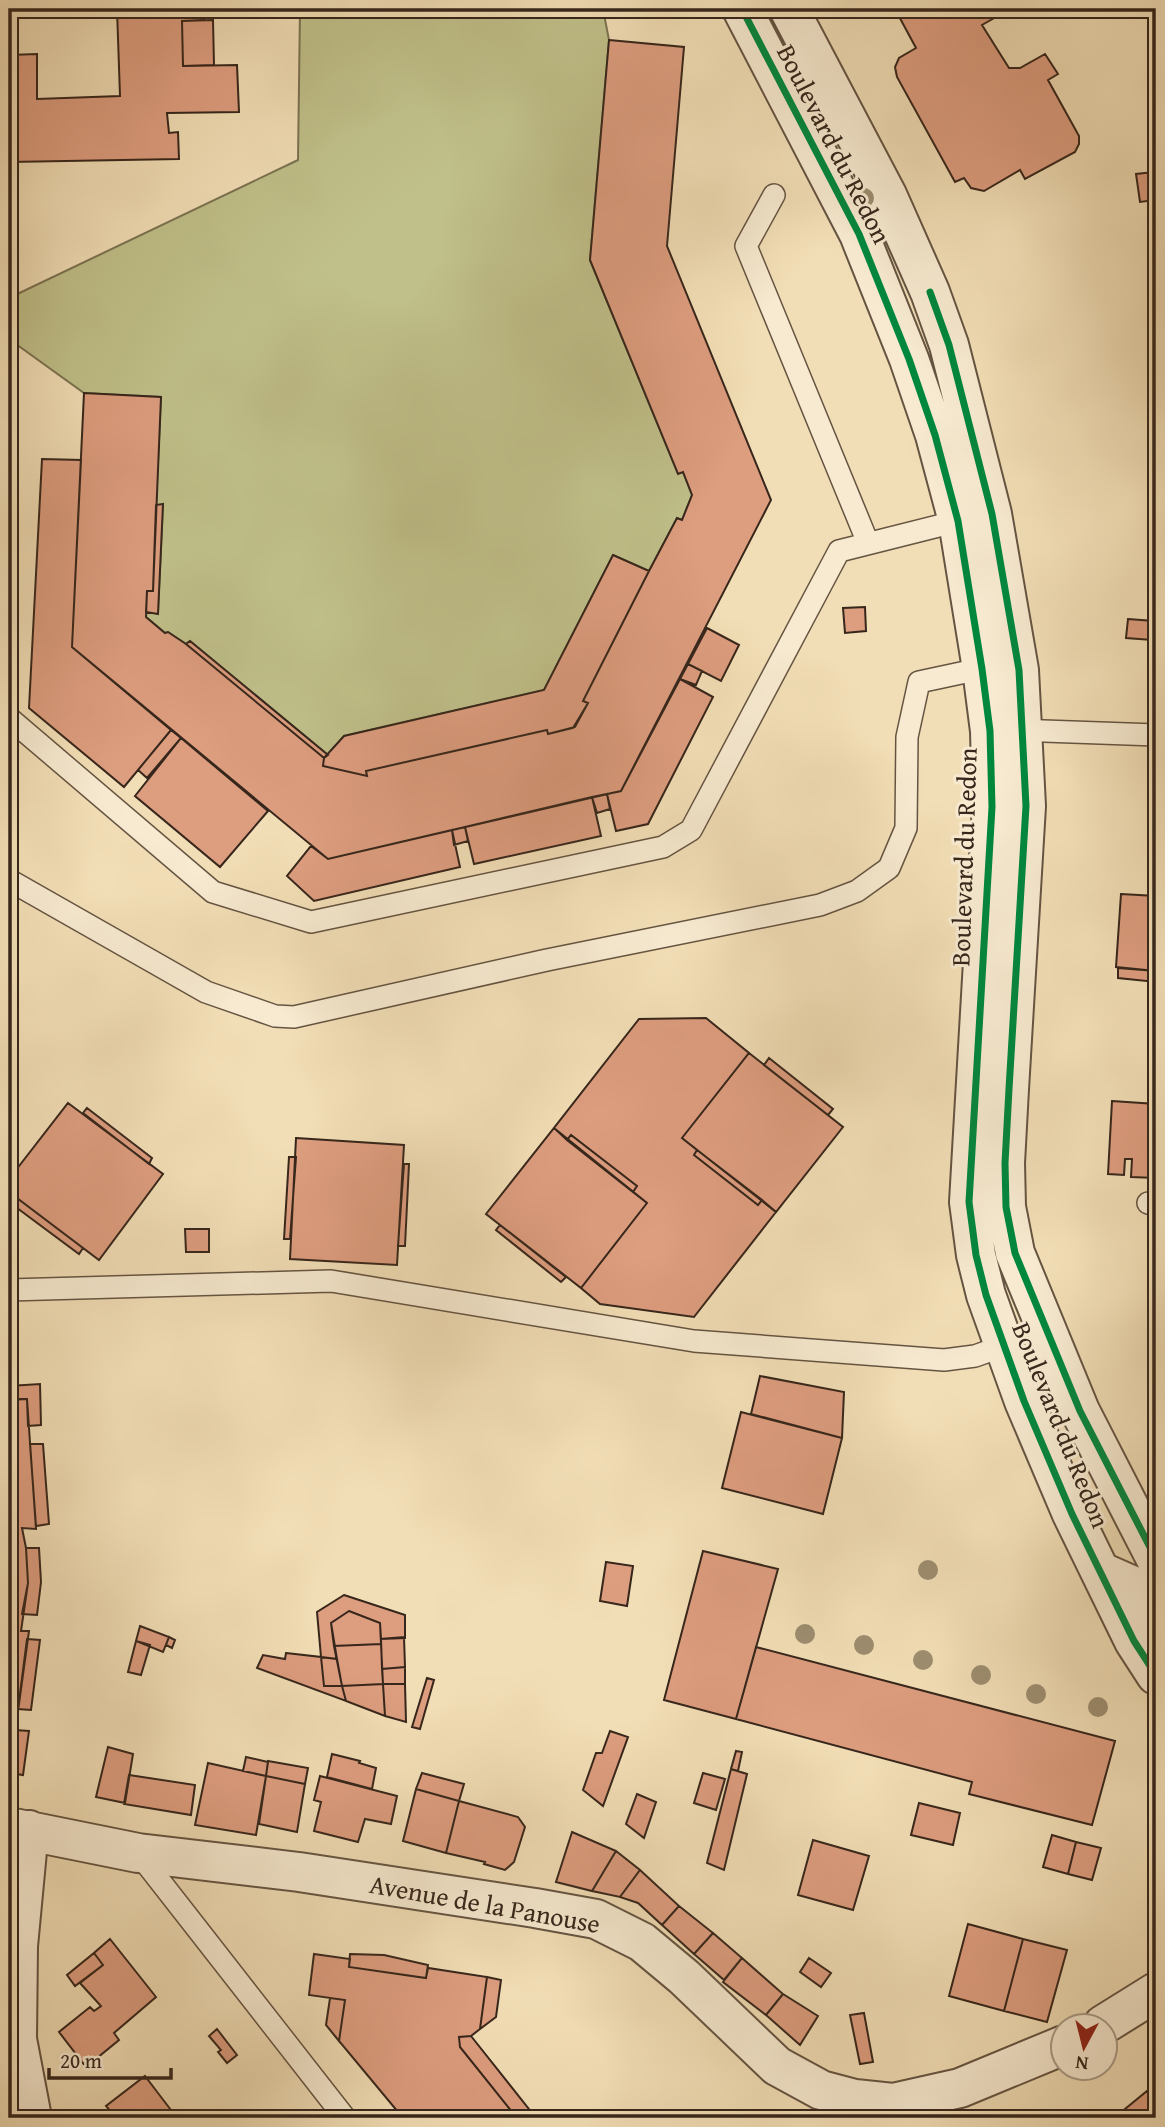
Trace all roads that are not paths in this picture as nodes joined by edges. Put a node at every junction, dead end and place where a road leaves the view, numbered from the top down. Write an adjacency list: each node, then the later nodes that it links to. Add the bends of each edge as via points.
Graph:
1 (741, 9): 4 (street, Boulevard du Redon, via 859,234 935,435)
2 (789, 9): 4 (street, Boulevard du Redon, via 887,195 950,345)
3 (774, 195): 5 (lane, via 747,246)
4 (975, 517): 5 (lane); 6 (street, Boulevard du Redon)
5 (868, 543): 7 (lane, via 839,551 691,830 663,847 311,922 213,892)
6 (1000, 665): 8 (street, Boulevard du Redon); 10 (lane, via 919,682 907,737 906,828 889,868 857,891 820,905 294,1017 275,1016 206,992)
7 (9, 718)
8 (1006, 730): 9 (lane); 12 (street, Boulevard du Redon, via 992,807 969,1202 976,1255); 13 (street, Boulevard du Redon, via 1026,806 1006,1208 1015,1253)
9 (1156, 735)
10 (9, 880)
11 (9, 1290): 12 (lane, via 331,1281 694,1341 944,1360)
12 (1003, 1346): 13 (street, Boulevard du Redon, via 1038,1355); 15 (street, Boulevard du Redon)
13 (1067, 1377): 14 (street, Boulevard du Redon)
14 (1156, 1559)
15 (1101, 1573): 16 (street, via 1131,1585); 17 (street, Boulevard du Redon)
16 (1156, 1616)
17 (1156, 1675)
18 (19, 1829): 19 (street, Avenue de la Panouse); 23 (street, via 16,2039)
19 (138, 1853): 22 (street, Avenue de la Panouse, via 299,1872 596,1919 642,1942 777,2066 821,2090 855,2099 893,2103 960,2088); 24 (lane)
20 (1156, 1993): 21 (street)
21 (1120, 2015)
22 (1050, 2050)
23 (32, 2118)
24 (345, 2118)

